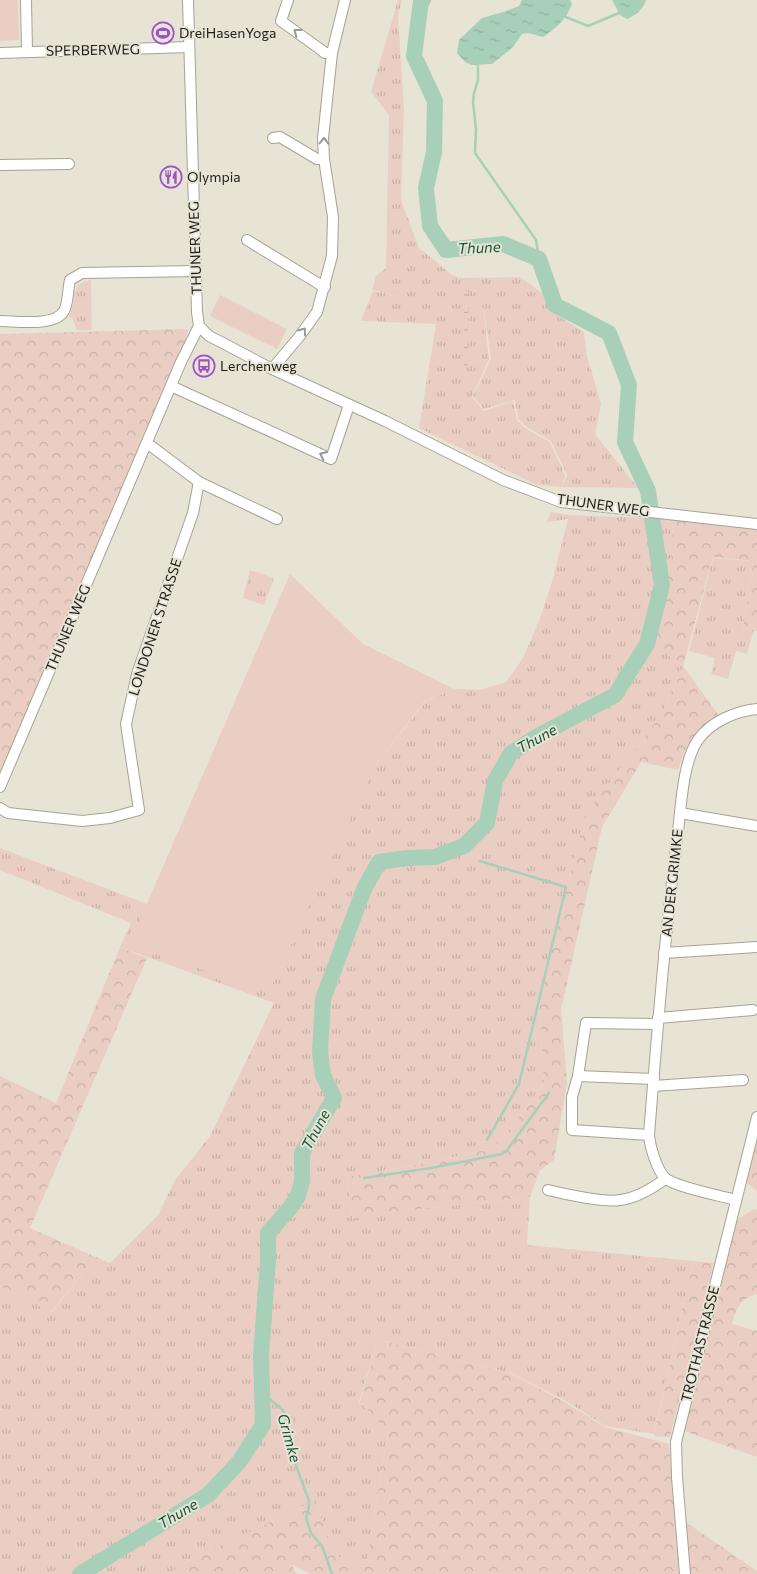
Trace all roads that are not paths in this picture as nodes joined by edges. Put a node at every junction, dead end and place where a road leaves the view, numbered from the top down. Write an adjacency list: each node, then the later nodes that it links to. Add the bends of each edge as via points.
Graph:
1 (26, 0): 6 (street, SPERBERWEG)
2 (188, 0): 5 (street, THUNER WEG)
3 (288, 0): 8 (street, one-way to 3, via 325,53 281,21)
4 (345, 0): 8 (street)
5 (189, 47): 6 (street, SPERBERWEG); 14 (street, THUNER WEG)
6 (27, 51): 7 (street, SPERBERWEG)
7 (0, 52)
8 (332, 53): 10 (street, one-way to 8)
9 (273, 138): 10 (street, via 280,137 317,159)
10 (324, 159): 15 (street, via 333,217 332,256)
11 (69, 164): 12 (street)
12 (0, 165)
13 (247, 240): 15 (street)
14 (196, 271): 16 (street, via 82,273 70,280 65,310 58,317 48,321); 17 (street, THUNER WEG)
15 (325, 286): 18 (street, one-way to 15, via 317,312)
16 (0, 321)
17 (199, 326): 18 (street, THUNER WEG, via 209,336); 19 (street, THUNER WEG)
18 (272, 369): 20 (street, THUNER WEG)
19 (171, 386): 20 (street, one-way to 19, via 331,459); 21 (street, THUNER WEG)
20 (349, 405): 24 (street, THUNER WEG, via 503,480 556,500)
21 (147, 443): 22 (street); 26 (street, THUNER WEG)
22 (199, 482): 23 (street); 27 (street, LONDONER STRASSE, via 193,513 137,674 126,724 140,810 82,821 8,813)
23 (277, 519)
24 (757, 524)
25 (757, 709): 28 (street, AN DER GRIMKE, via 710,726 697,740 688,761)
26 (0, 787)
27 (0, 808)
28 (680, 813): 29 (street, AN DER GRIMKE); 31 (street, AN DER GRIMKE)
29 (757, 826)
30 (757, 947): 31 (street, AN DER GRIMKE)
31 (664, 952): 33 (street, AN DER GRIMKE)
32 (753, 1010): 33 (street)
33 (658, 1021): 34 (street, via 586,1023); 36 (street, AN DER GRIMKE)
34 (578, 1076): 36 (street); 38 (street, via 572,1097 572,1130)
35 (743, 1080): 36 (street)
36 (653, 1083): 38 (street, AN DER GRIMKE)
37 (757, 1117): 41 (street, TROTHASTRASSE)
38 (649, 1135): 39 (street, AN DER GRIMKE, via 654,1158)
39 (666, 1179): 40 (street, via 654,1188 622,1200); 41 (street, via 687,1188)
40 (548, 1190)
41 (736, 1200): 42 (street, TROTHASTRASSE, via 676,1442)
42 (685, 1574)

